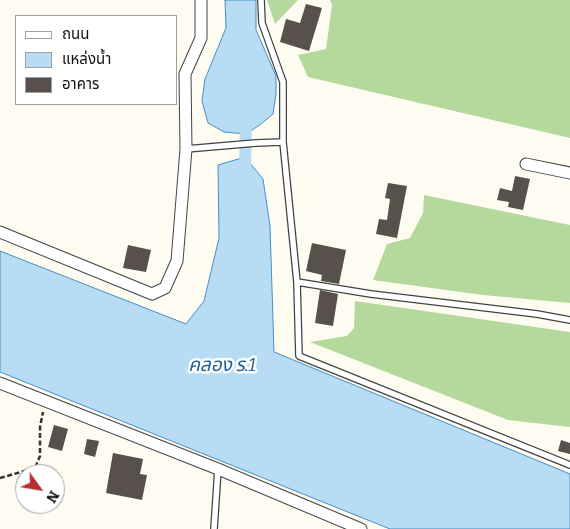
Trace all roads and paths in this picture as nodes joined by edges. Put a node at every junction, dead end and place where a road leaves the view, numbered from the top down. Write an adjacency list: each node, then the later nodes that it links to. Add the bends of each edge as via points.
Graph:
1 (201, 0): 4 (street, via 201,38 185,74)
2 (261, 0): 3 (lane, via 262,23 283,82)
3 (283, 142): 4 (lane); 8 (lane)
4 (186, 149): 7 (street, via 177,260 165,288 152,294)
5 (526, 164): 6 (street)
6 (570, 173)
7 (0, 232)
8 (297, 282): 9 (lane); 12 (lane, via 299,356)
9 (570, 320)
10 (0, 383): 11 (street)
11 (45, 401): 13 (street); 14 (path, via 40,427 40,456 35,468)
12 (570, 465)
13 (218, 470): 15 (lane); 16 (street)
14 (0, 478)
15 (214, 529)
16 (361, 529)

